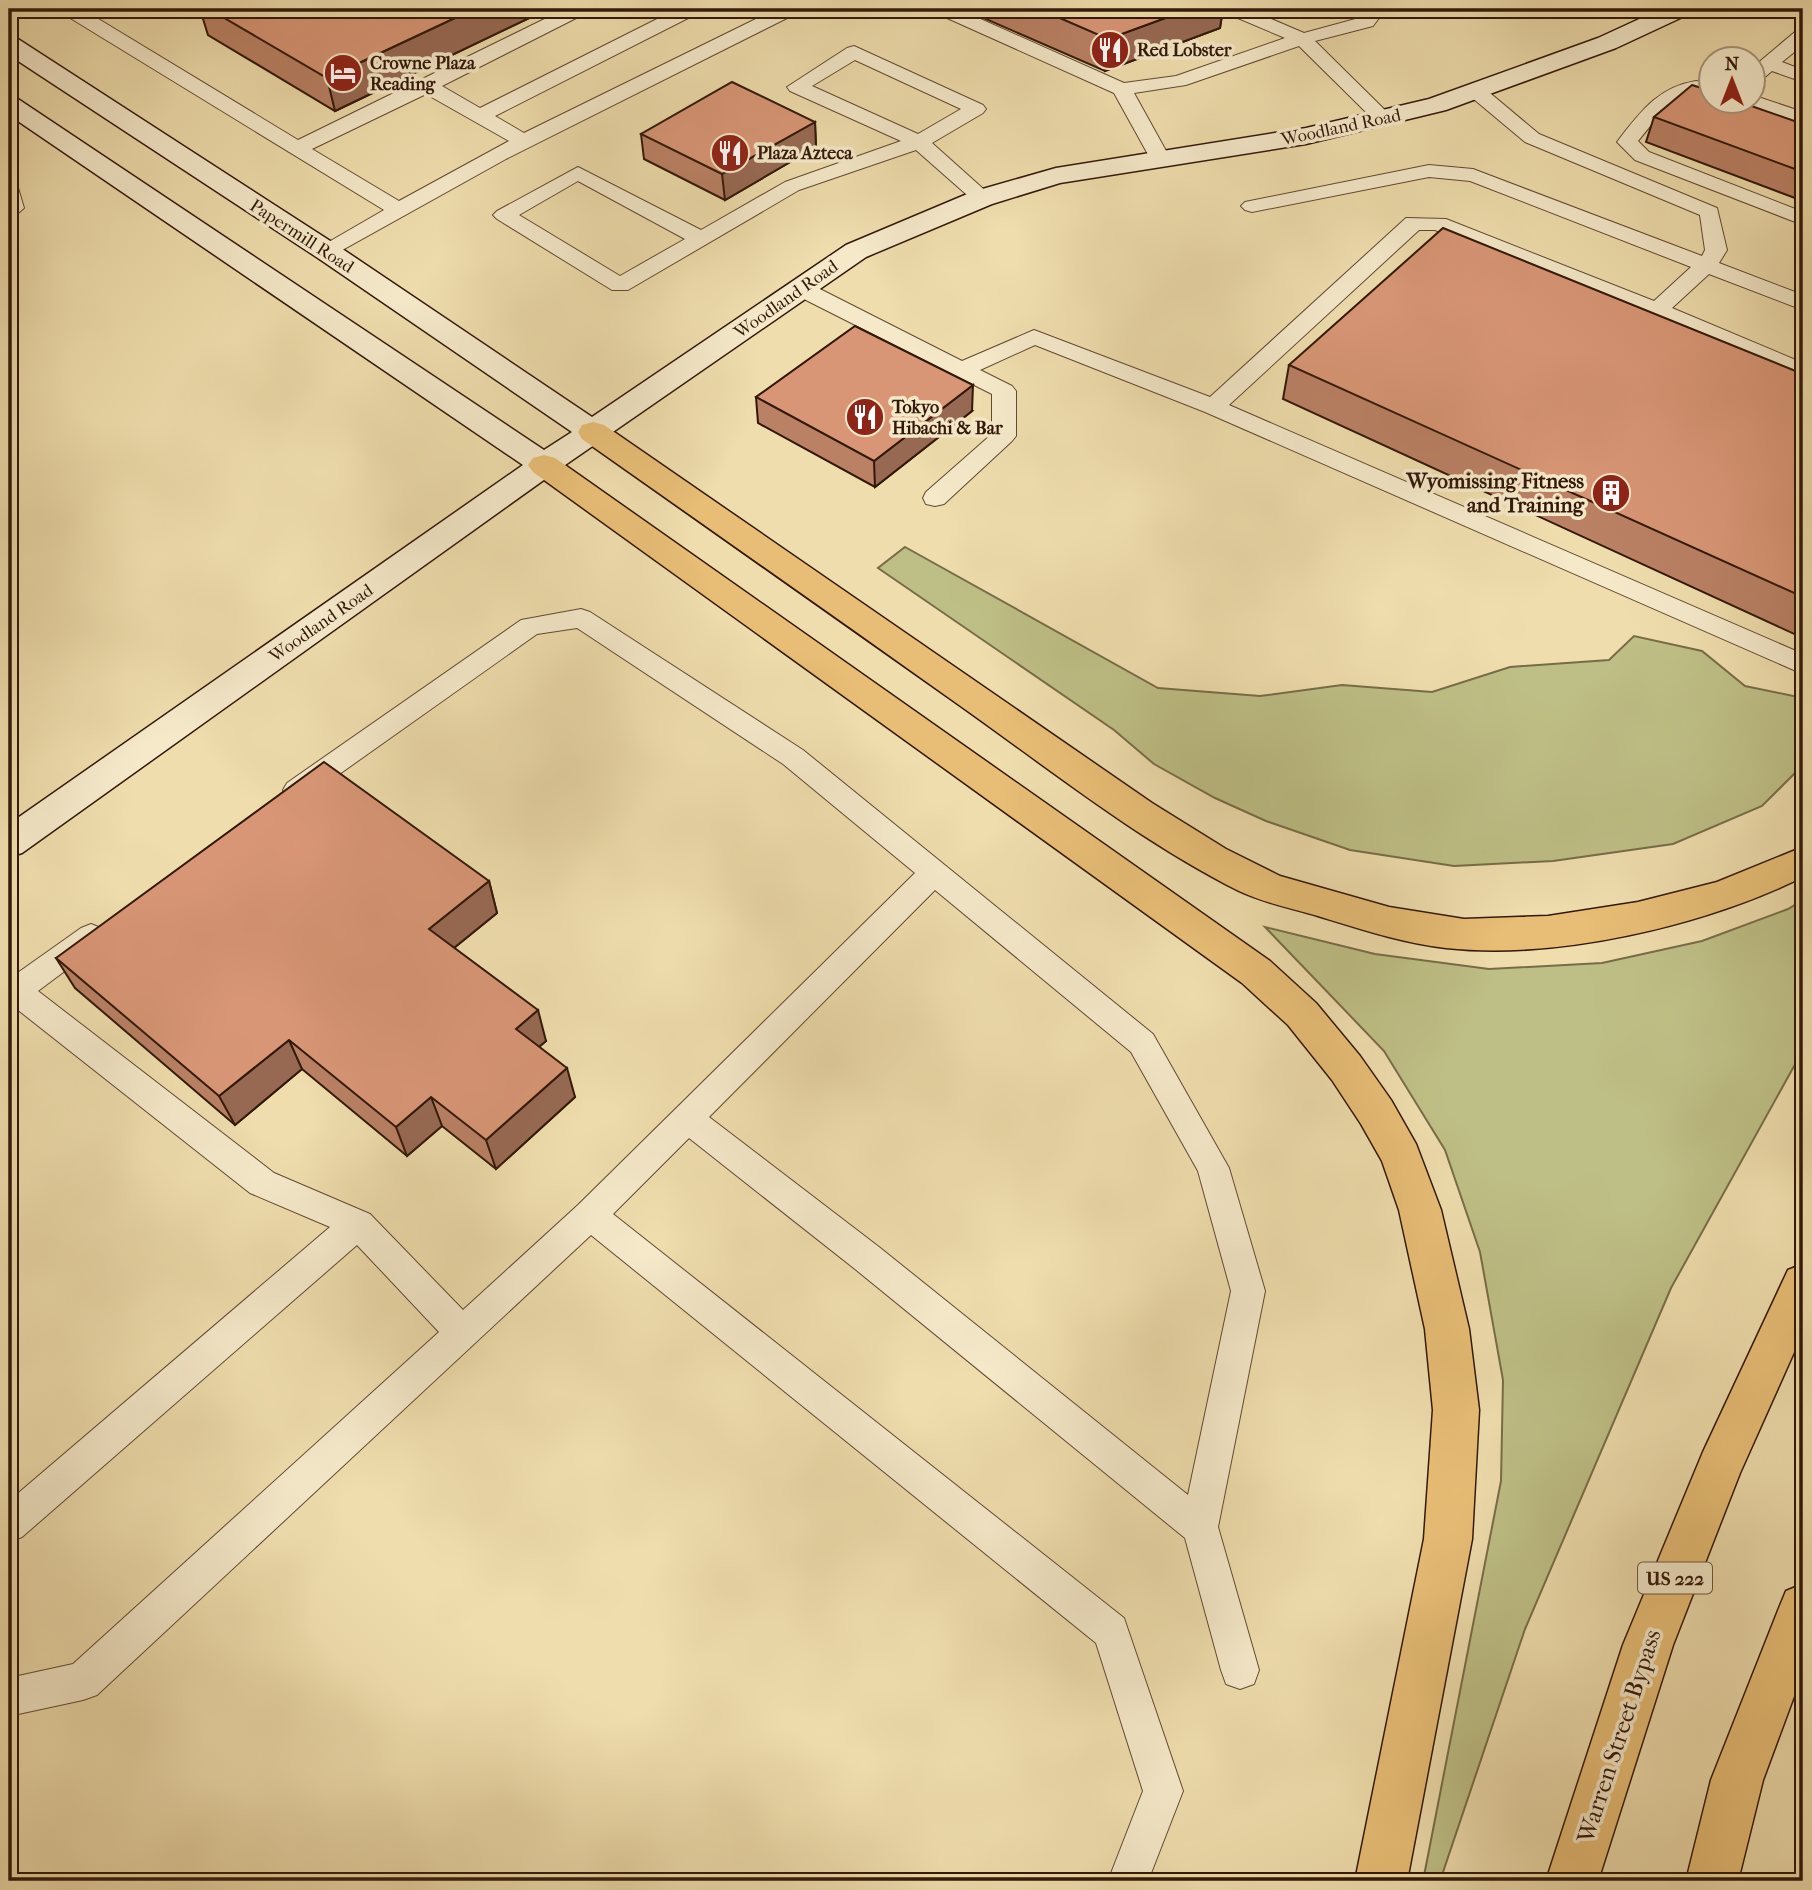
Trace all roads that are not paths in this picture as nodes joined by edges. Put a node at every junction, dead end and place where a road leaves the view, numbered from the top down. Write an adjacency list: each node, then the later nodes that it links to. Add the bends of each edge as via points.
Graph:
1 (69, 9): 26 (lane)
2 (579, 9): 15 (lane)
3 (691, 9): 21 (lane)
4 (790, 9): 24 (lane)
5 (943, 9): 17 (lane)
6 (1233, 9): 10 (lane)
7 (1365, 9): 10 (lane, via 1370,13 1366,22)
8 (1680, 9): 18 (main road, Woodland Road, via 1607,43)
9 (1803, 35): 12 (lane)
10 (1302, 39): 17 (lane, via 1179,81); 22 (lane)
11 (9, 44): 35 (main road, Papermill Road)
12 (1769, 64): 13 (lane); 14 (lane)
13 (1766, 66)
14 (1803, 76)
15 (427, 86): 21 (lane); 26 (lane)
16 (1696, 87): 33 (lane, via 1671,92 1627,142 1642,156)
17 (1122, 89): 27 (lane)
18 (1477, 92): 22 (main road, Woodland Road); 36 (lane, via 1532,138 1710,212 1716,250)
19 (9, 104): 44 (main road)
20 (1766, 106): 23 (lane)
21 (480, 116): 24 (lane)
22 (1384, 119): 27 (main road, Woodland Road)
23 (1803, 119)
24 (523, 141): 31 (lane)
25 (919, 142): 25 (lane, via 822,98 797,87 855,52 976,109); 29 (lane); 34 (lane, via 792,186)
26 (297, 148): 31 (lane)
27 (1160, 158): 29 (main road, Woodland Road, via 1056,176)
28 (9, 185): 32 (lane, via 13,208)
29 (982, 198): 37 (main road, Woodland Road, via 856,251)
30 (1252, 206): 36 (lane, via 1429,172 1473,175)
31 (397, 209): 35 (lane)
32 (9, 211)
33 (1803, 219)
34 (701, 238): 34 (lane, via 620,285 505,215 578,173)
35 (328, 252): 43 (main road, Papermill Road)
36 (1708, 264): 38 (lane); 39 (lane)
37 (802, 289): 40 (lane); 43 (main road, Woodland Road)
38 (1803, 303)
39 (1657, 310): 41 (lane); 42 (lane, via 1438,224 1414,223)
40 (963, 369): 42 (lane, via 1034,337); 45 (lane, via 1004,391 1004,436)
41 (1803, 371)
42 (1213, 407): 46 (lane)
43 (593, 432): 44 (main road, Woodland Road); 49 (highway, via 1129,806 1254,882 1400,923 1462,934 1517,932 1591,925 1669,909 1769,879)
44 (544, 465): 48 (main road, Woodland Road); 64 (highway, via 1256,972 1302,1014 1376,1112 1401,1157 1420,1210 1447,1329 1456,1410 1448,1539)
45 (935, 498)
46 (1803, 665)
47 (272, 808): 50 (lane, via 530,626 581,618 793,757)
48 (9, 843)
49 (1803, 861)
50 (934, 873): 53 (lane); 59 (lane, via 1142,1043 1213,1168 1248,1291)
51 (115, 919): 52 (lane)
52 (12, 993): 55 (lane, via 262,1183)
53 (687, 1118): 54 (lane); 59 (lane)
54 (590, 1214): 57 (lane); 63 (lane, via 1111,1631 1163,1791)
55 (358, 1224): 57 (lane); 58 (lane)
56 (1803, 1284): 65 (highway, Warren Street Bypass / US 222, via 1719,1468 1648,1645)
57 (462, 1332): 62 (lane, via 83,1681)
58 (9, 1524)
59 (1200, 1527): 61 (lane)
60 (1803, 1608): 66 (highway, via 1737,1780)
61 (1240, 1670)
62 (9, 1697)
63 (1128, 1881)
64 (1381, 1881)
65 (1572, 1881)
66 (1712, 1881)

